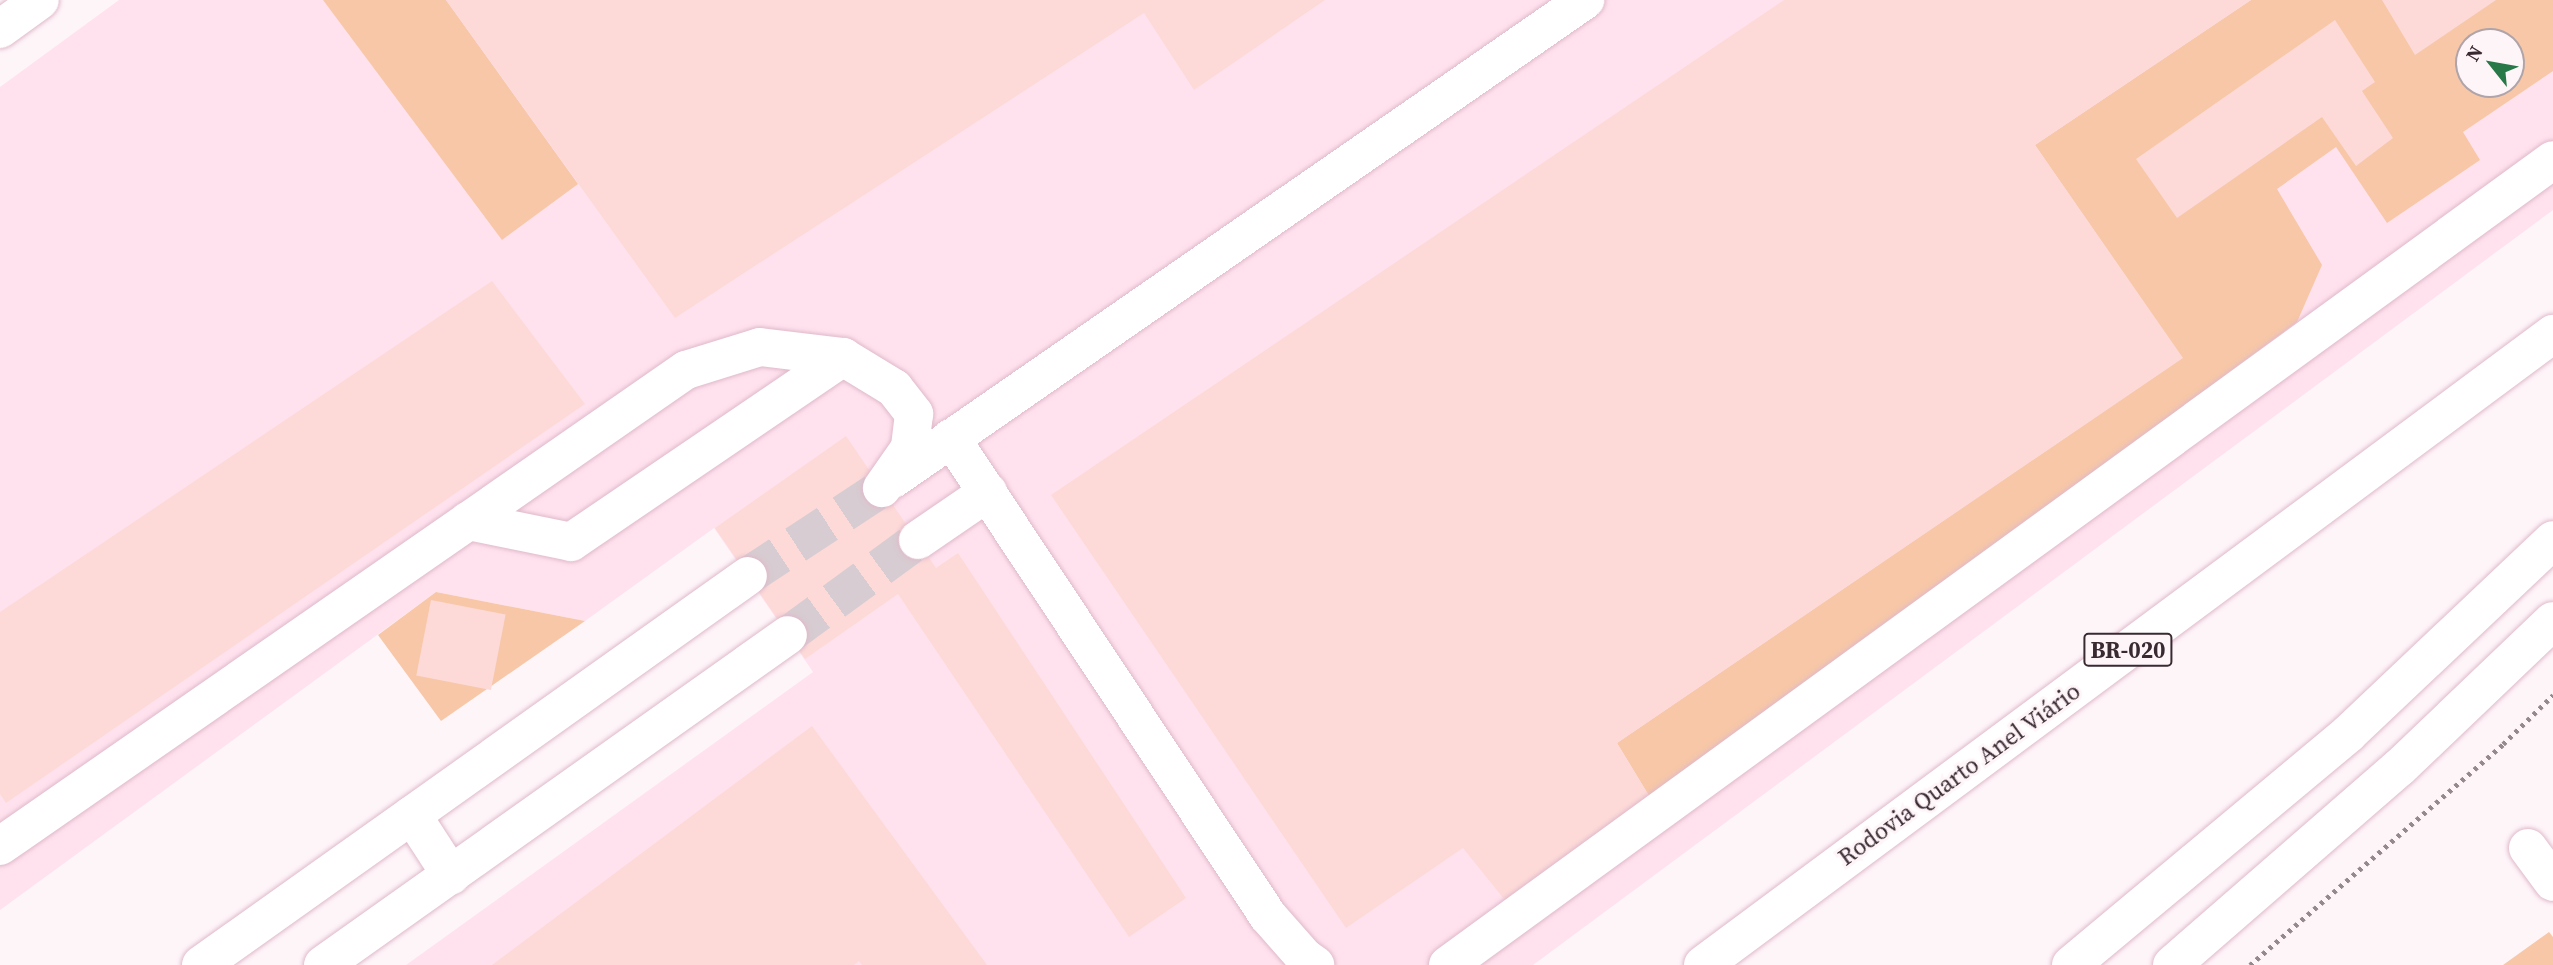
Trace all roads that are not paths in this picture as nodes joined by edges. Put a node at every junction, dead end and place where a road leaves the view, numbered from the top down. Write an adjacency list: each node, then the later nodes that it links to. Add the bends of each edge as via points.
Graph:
1 (40, 0): 3 (main road)
2 (1585, 0): 7 (main road)
3 (0, 29)
4 (2553, 160): 23 (main road)
5 (2553, 334): 24 (main road, Rodovia Quarto Anel Viário / BR-020)
6 (844, 357): 7 (main road, via 894,388 914,414 910,448 881,488); 9 (main road, via 760,347 687,370); 9 (main road, via 571,542)
7 (951, 438): 8 (main road)
8 (988, 492): 10 (main road); 22 (main road, via 1268,916)
9 (468, 521): 16 (main road)
10 (918, 540)
11 (2553, 540): 25 (main road, via 2348,734)
12 (748, 576): 15 (main road)
13 (2553, 621): 26 (main road, via 2391,776)
14 (788, 635): 18 (main road)
15 (412, 815): 18 (main road); 20 (main road)
16 (0, 846)
17 (2528, 848): 19 (main road)
18 (451, 875): 21 (main road)
19 (2553, 882)
20 (201, 965)
21 (323, 965)
22 (1315, 965)
23 (1448, 965)
24 (1703, 965)
25 (2071, 965)
26 (2172, 965)

